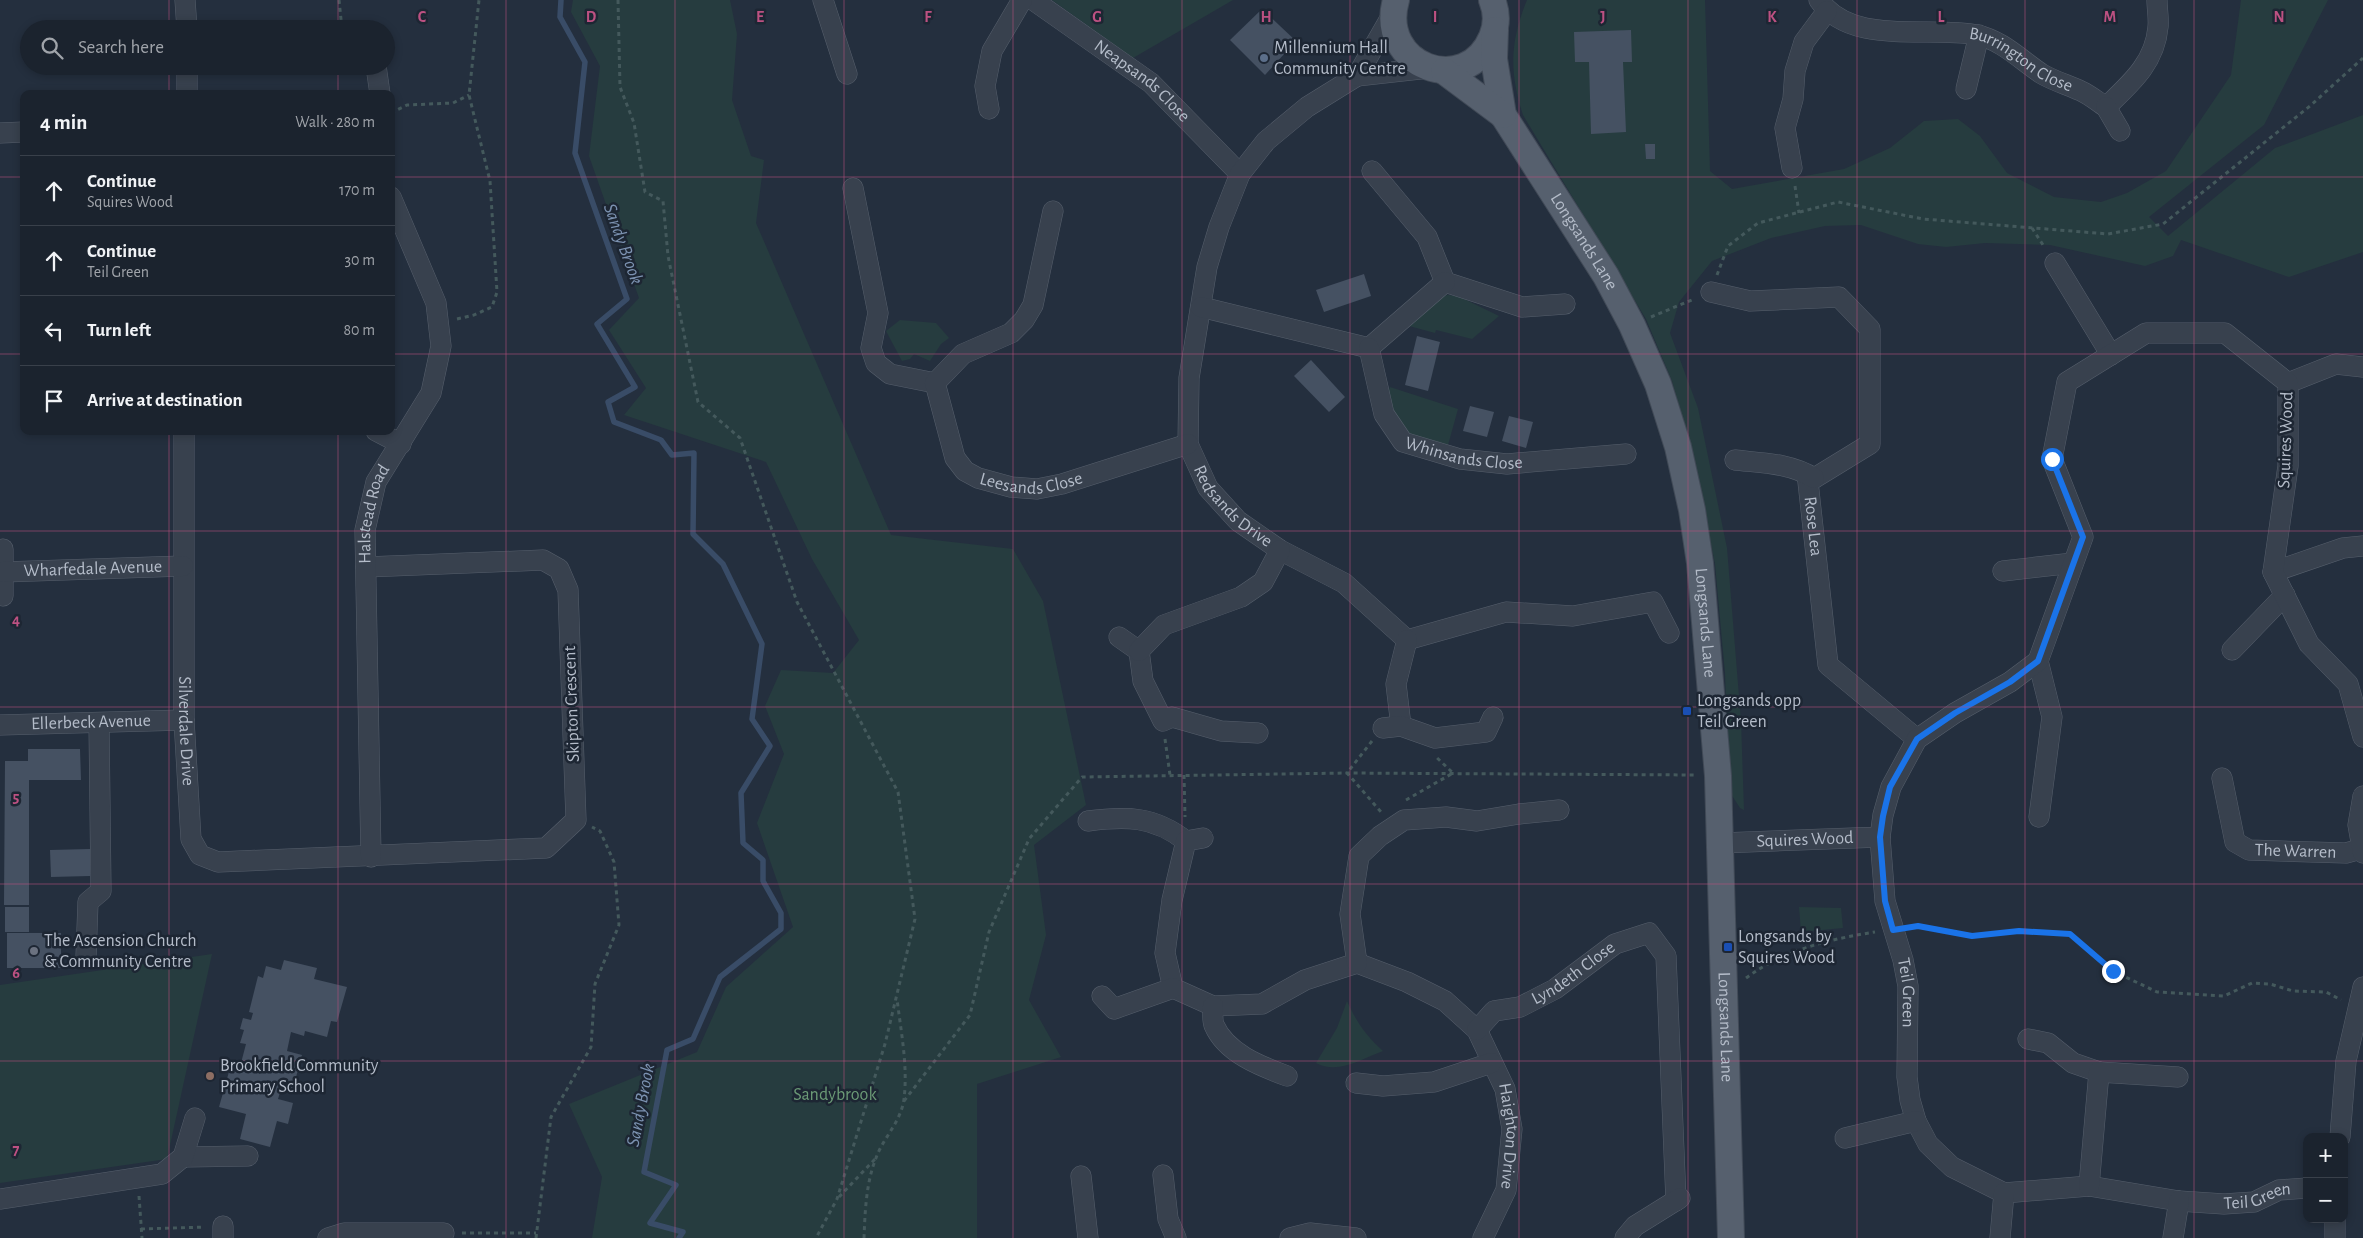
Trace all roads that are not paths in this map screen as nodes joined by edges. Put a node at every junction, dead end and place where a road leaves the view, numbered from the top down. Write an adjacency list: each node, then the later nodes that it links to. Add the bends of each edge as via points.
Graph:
1 (185, 0): 9 (street)
2 (823, 0): 12 (street)
3 (1022, 0): 20 (street, via 992,52 985,86)
4 (1033, 0): 27 (street, Neapsands Close, via 1151,83)
5 (2157, 0): 19 (street, via 2158,27 2153,52 2139,74)
6 (1395, 4): 11 (main road, Longsands Lane, via 1394,32 1401,48 1414,61); 15 (street, Redsands Drive)
7 (1823, 6): 10 (street, Burrington Close, via 1857,26 1898,33); 25 (street, via 1804,42 1795,71 1793,99 1785,128)
8 (1497, 13): 11 (main road, via 1488,46 1476,60 1461,68); 21 (main road, Longsands Lane, via 1494,58)
9 (186, 20)
10 (1979, 35): 16 (street); 19 (street, Burrington Close)
11 (1436, 70): 15 (street, Redsands Drive); 21 (main road, Longsands Lane)
12 (846, 74)
13 (187, 75): 17 (street)
14 (377, 75): 18 (street)
15 (1357, 76): 27 (street, Redsands Drive, via 1307,108 1266,141)
16 (1966, 89)
17 (187, 90)
18 (379, 90)
19 (2106, 108): 22 (street, Burrington Close)
20 (989, 109)
21 (1502, 115): 78 (main road, Longsands Lane, via 1606,276 1632,325 1658,384 1678,447 1700,563)
22 (2120, 131)
23 (20, 132): 24 (street)
24 (0, 133)
25 (1792, 168)
26 (1372, 171): 32 (street, via 1427,237)
27 (1240, 174): 35 (street, Redsands Drive, via 1207,268)
28 (853, 188): 39 (street, via 878,313 871,348 876,363 890,374)
29 (395, 206): 43 (street, Halstead Road, via 436,303 441,346 431,394)
30 (1053, 211): 39 (street, via 1033,305 1024,320 1012,333 963,354)
31 (2055, 263): 37 (street)
32 (1445, 282): 34 (street, via 1522,307); 36 (street)
33 (1711, 292): 47 (street, Rose Lea, via 1750,301 1839,297 1870,329 1870,444)
34 (1565, 304)
35 (1201, 307): 36 (street); 44 (street, Redsands Drive, via 1189,378)
36 (1369, 348): 45 (street, Whinsands Close, via 1384,414 1403,442 1460,459 1507,464)
37 (2111, 355): 40 (street, Squires Wood, via 2146,332 2225,333); 51 (street, Squires Wood, via 2067,382 2052,459 2083,537)
38 (2363, 367): 40 (street, via 2336,364)
39 (934, 383): 44 (street, Leesands Close, via 955,458 966,471 978,478 1011,487 1037,489 1062,484)
40 (2288, 383): 56 (street, Squires Wood, via 2288,466)
41 (184, 435): 52 (street, Silverdale Drive)
42 (384, 435): 43 (street)
43 (401, 444): 53 (street, Halstead Road, via 376,482 365,530)
44 (1188, 444): 50 (street, Redsands Drive, via 1208,488 1238,521)
45 (1626, 454)
46 (1735, 460): 47 (street, via 1790,467)
47 (1814, 478): 71 (street, Rose Lea, via 1808,482 1828,665)
48 (2363, 546): 56 (street, via 2343,548)
49 (3, 549): 55 (street, Wharfedale Avenue)
50 (1280, 550): 61 (street, Redsands Drive, via 1344,583); 63 (street, via 1263,582 1241,597 1164,625)
51 (2073, 563): 54 (street); 64 (street, Squires Wood)
52 (183, 566): 55 (street, Wharfedale Avenue); 66 (street, Silverdale Drive)
53 (366, 567): 80 (street, Halstead Road); 80 (street, Skipton Crescent, via 543,560 559,569 568,590 576,820 546,848)
54 (2003, 571)
55 (3, 572): 58 (street, Wharfedale Avenue)
56 (2273, 572): 57 (street)
57 (2285, 595): 62 (street); 70 (street, via 2309,644 2348,684)
58 (3, 596)
59 (1669, 633): 61 (street, via 1653,602 1573,616 1506,612)
60 (1119, 637): 63 (street)
61 (1407, 640): 65 (street, via 1396,684 1392,726 1435,738 1486,732)
62 (2232, 650)
63 (1139, 651): 69 (street, via 1143,681 1163,721 1172,717 1221,731)
64 (2038, 661): 71 (street); 75 (street, via 2052,716)
65 (1493, 717)
66 (184, 720): 67 (street, Ellerbeck Avenue); 80 (street, Silverdale Drive, via 191,839 200,855 218,862)
67 (99, 723): 68 (street, Ellerbeck Avenue); 81 (street, via 101,891 88,902)
68 (0, 725)
69 (1258, 733)
70 (2363, 737)
71 (1917, 739): 77 (street, via 1890,787)
72 (2222, 778): 79 (street, The Warren, via 2235,842 2249,850 2346,854)
73 (2363, 796): 79 (street, via 2358,825)
74 (1560, 810): 82 (street, via 1477,821 1446,817 1404,820 1380,836 1359,856 1350,914)
75 (2039, 817)
76 (1088, 821): 83 (street, via 1114,818 1145,820 1194,839 1172,900 1165,953)
77 (1880, 837): 78 (street, Squires Wood); 95 (street, Teil Green, via 1885,901 1908,986 1907,1077)
78 (1721, 842): 117 (main road, Longsands Lane)
79 (2362, 851)
80 (371, 857)
81 (86, 958)
82 (1357, 963): 86 (street, via 1305,980 1262,1004); 87 (street, Haighton Drive, via 1445,1001)
83 (1173, 988): 85 (street, via 1114,1010); 86 (street)
84 (2361, 994): 96 (street, via 2346,1061)
85 (1102, 996)
86 (1213, 1006): 91 (street, via 1213,1024 1225,1043 1243,1056)
87 (1477, 1030): 89 (street, Haighton Drive); 116 (street, Lyndeth Close, via 1494,1011 1520,1007 1555,989 1615,944 1649,933 1666,956 1678,1199 1636,1226)
88 (2028, 1039): 90 (street, via 2048,1043 2073,1063)
89 (1491, 1063): 93 (street, Haighton Drive, via 1434,1082 1383,1086); 115 (street, Haighton Drive, via 1505,1089 1512,1130 1506,1190)
90 (2099, 1072): 92 (street); 102 (street)
91 (1287, 1076)
92 (2178, 1076)
93 (1356, 1083)
94 (195, 1118): 99 (street)
95 (1916, 1121): 97 (street); 104 (street, Teil Green, via 1928,1144 1952,1168)
96 (2340, 1133)
97 (1845, 1138)
98 (248, 1156): 99 (street)
99 (183, 1157): 105 (street, via 162,1174)
100 (1163, 1175): 112 (street, via 1168,1219)
101 (1080, 1176): 111 (street)
102 (2089, 1186): 104 (street, Teil Green); 106 (street, Teil Green)
103 (2303, 1188): 106 (street, Teil Green, via 2279,1190 2254,1202 2239,1204)
104 (2004, 1193): 118 (street)
105 (0, 1199)
106 (2179, 1201): 119 (street)
107 (2336, 1223): 120 (street)
108 (444, 1233): 109 (street)
109 (394, 1235): 110 (street, via 344,1233)
110 (328, 1238)
111 (1088, 1238)
112 (1176, 1238)
113 (1290, 1238): 114 (street, via 1310,1234)
114 (1356, 1238)
115 (1484, 1238)
116 (1625, 1238)
117 (1731, 1238)
118 (2000, 1238)
119 (2173, 1238)
120 (2335, 1238)

